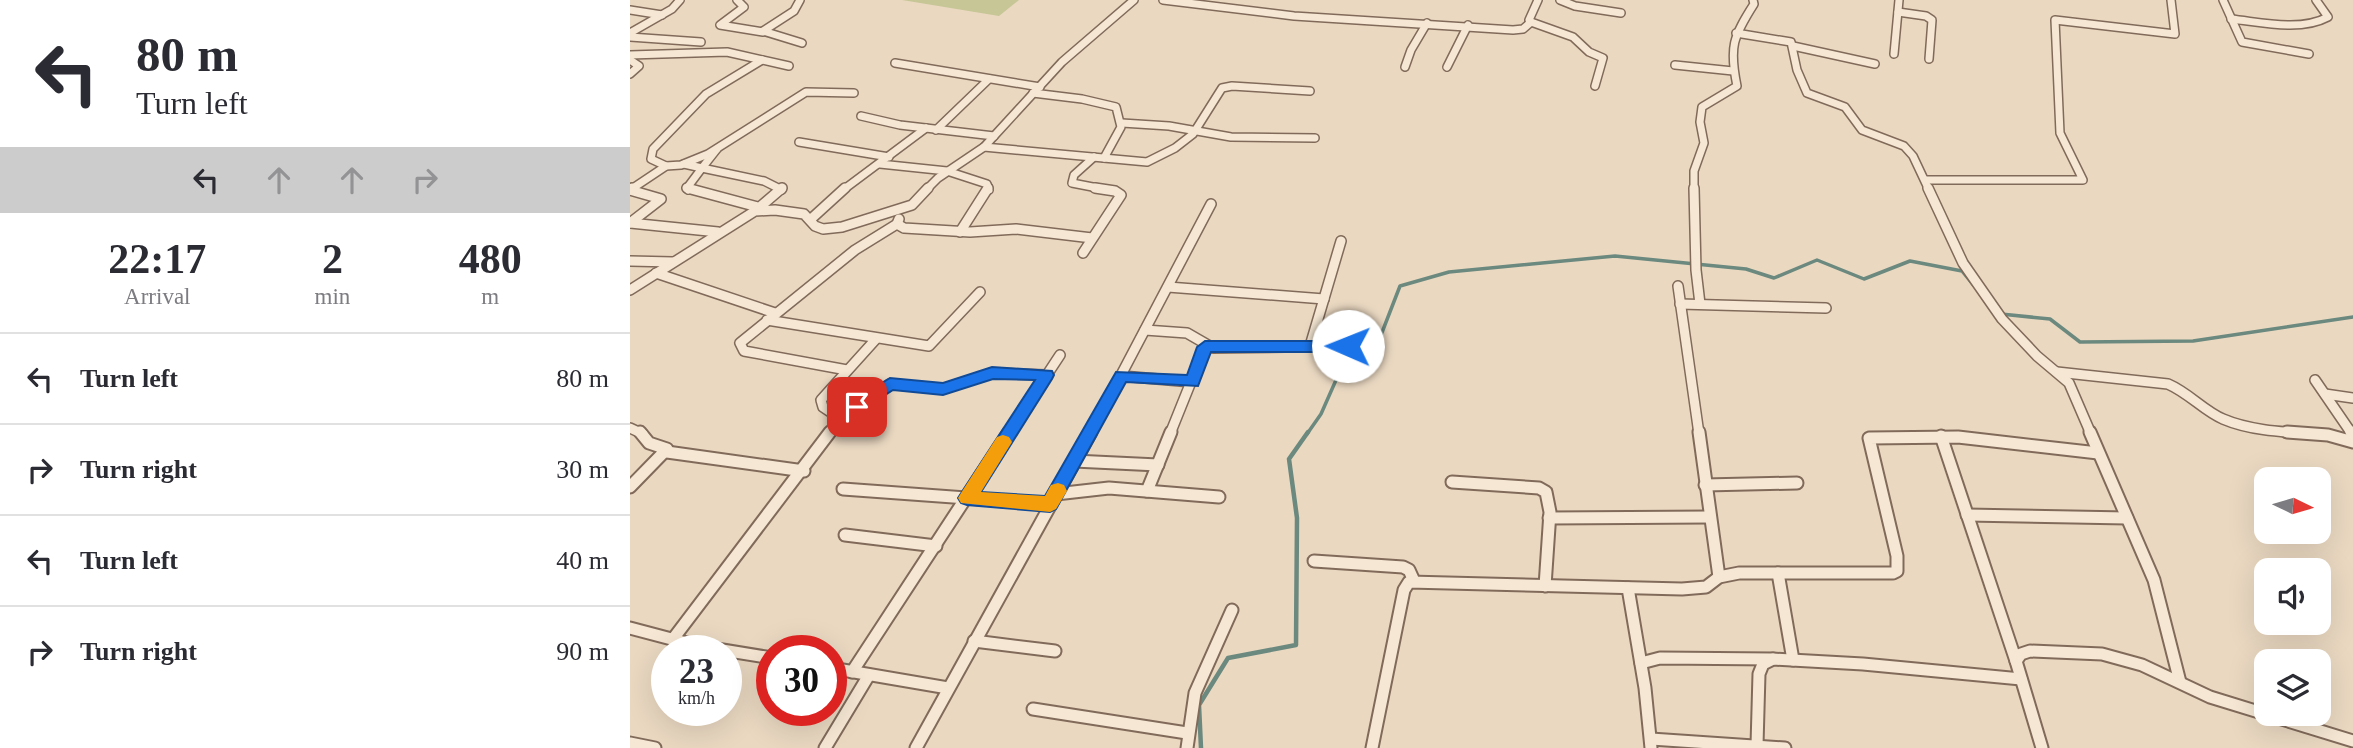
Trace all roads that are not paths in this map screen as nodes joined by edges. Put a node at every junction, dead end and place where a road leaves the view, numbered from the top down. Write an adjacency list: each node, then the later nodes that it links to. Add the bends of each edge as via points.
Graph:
1 (680, 0): 16 (street)
2 (737, 0): 21 (street, via 744,8 720,25)
3 (800, 0): 21 (street, via 794,11)
4 (1134, 0): 43 (street)
5 (1163, 0): 19 (street, via 1294,16)
6 (1538, 0): 18 (street)
7 (1560, 0): 15 (street)
8 (1753, 0): 22 (street)
9 (1899, 0): 14 (street)
10 (2171, 0): 65 (street, via 2175,34 2055,20 2060,132 2083,180)
11 (2223, 0): 17 (street)
12 (2316, 0): 17 (street, via 2328,17 2323,21 2297,24)
13 (630, 10): 16 (street)
14 (1898, 12): 27 (street); 32 (street, via 1932,20)
15 (1621, 13)
16 (663, 15): 23 (street)
17 (2231, 19): 28 (street, via 2239,39 2248,45)
18 (1531, 22): 20 (street, via 1521,30); 42 (street, via 1573,37 1603,58)
19 (1427, 23): 20 (street); 37 (street)
20 (1468, 25): 38 (street)
21 (763, 32): 25 (street)
22 (1735, 33): 26 (street, via 1789,41); 39 (street)
23 (630, 35): 24 (street)
24 (701, 43)
25 (802, 43)
26 (1793, 46): 34 (street); 65 (street, via 1804,90 1845,107 1862,130 1909,149)
27 (1894, 54)
28 (2309, 54)
29 (630, 55): 31 (street, via 727,52)
30 (630, 60): 40 (street, via 639,66)
31 (762, 60): 36 (street); 62 (street, via 706,94 653,149 652,159)
32 (1929, 60)
33 (895, 63): 41 (street)
34 (1875, 64)
35 (1675, 65): 39 (street)
36 (789, 66)
37 (1405, 67)
38 (1447, 67)
39 (1733, 71): 87 (street, via 1735,88 1702,107 1704,143 1694,172)
40 (630, 74)
41 (989, 79): 43 (street); 50 (street)
42 (1595, 86)
43 (1040, 87): 46 (street)
44 (1310, 91): 51 (street, via 1226,86)
45 (854, 93): 56 (street, via 806,92)
46 (1033, 93): 48 (street, via 1112,106 1118,109); 52 (street)
47 (861, 116): 49 (street)
48 (1122, 123): 51 (street); 59 (street, via 1120,135)
49 (926, 128): 50 (street); 57 (street)
50 (936, 130): 52 (street)
51 (1198, 132): 53 (street); 59 (street, via 1147,162)
52 (994, 136): 55 (street)
53 (1315, 138)
54 (799, 142): 57 (street)
55 (984, 147): 58 (street); 64 (street)
56 (717, 149): 60 (street); 63 (street)
57 (889, 157): 61 (street)
58 (1094, 157): 59 (street); 75 (street, via 1074,175 1072,183 1121,195)
59 (1104, 158)
60 (684, 164): 62 (street); 63 (street)
61 (880, 164): 64 (street); 70 (street, via 855,179)
62 (666, 166): 66 (street)
63 (701, 169): 68 (street, via 689,191); 68 (street, via 781,186 761,206)
64 (947, 171): 69 (street); 73 (street, via 989,187)
65 (1926, 180): 97 (street, via 1963,263 1999,315)
66 (630, 190): 71 (street, via 661,199)
67 (1211, 204): 81 (street)
68 (765, 209): 70 (street, via 796,212); 74 (street)
69 (904, 209): 70 (street, via 832,229 815,226); 72 (street)
70 (811, 219)
71 (630, 223): 74 (street)
72 (897, 225): 73 (street); 89 (street, via 855,250)
73 (960, 232): 75 (street, via 1016,229)
74 (719, 233): 79 (street)
75 (1093, 238): 77 (street)
76 (1341, 241): 85 (street)
77 (1083, 253)
78 (630, 261): 79 (street)
79 (674, 262): 80 (street)
80 (656, 273): 83 (street); 89 (street)
81 (1168, 286): 85 (street); 90 (street)
82 (1678, 286): 86 (street)
83 (630, 290)
84 (980, 292): 91 (street, via 929,346)
85 (1324, 299): 92 (street)
86 (1680, 303): 87 (street); 116 (street)
87 (1700, 304): 88 (street)
88 (1826, 308)
89 (771, 316): 91 (street); 96 (street, via 744,339 740,347 744,351)
90 (1145, 330): 94 (street, via 1184,332); 99 (street)
91 (876, 339): 96 (street)
92 (1310, 346): 93 (street); 94 (street)
93 (1348, 346)
94 (1205, 347): 101 (street)
95 (1059, 355): 98 (street)
96 (847, 370): 104 (street, via 820,404 838,417)
97 (2056, 372): 108 (street, via 2168,384 2222,419); 110 (street, via 2069,383)
98 (1046, 375): 104 (street, via 992,373 943,389 890,384); 120 (street)
99 (1122, 376): 101 (street); 111 (street)
100 (2315, 380): 102 (street)
101 (1192, 382): 112 (street)
102 (2325, 394): 103 (street); 106 (street)
103 (2353, 398)
104 (837, 422): 113 (street)
105 (630, 428): 109 (street)
106 (2353, 435)
107 (1941, 436): 110 (street); 123 (street); 130 (street, via 1869,438 1897,571)
108 (2353, 442)
109 (667, 452): 113 (street); 117 (street)
110 (2098, 453): 126 (street)
111 (1074, 461): 112 (street); 122 (street)
112 (1158, 465): 119 (street)
113 (804, 471): 138 (street)
114 (1452, 482): 125 (street, via 1539,488 1548,496)
115 (1797, 484): 116 (street)
116 (1705, 485): 124 (street)
117 (630, 487)
118 (843, 489): 120 (street)
119 (1147, 491): 121 (street); 122 (street, via 1095,488)
120 (967, 498): 122 (street); 128 (street)
121 (1219, 498)
122 (1053, 499): 139 (street)
123 (1967, 515): 126 (street); 143 (street)
124 (1710, 517): 125 (street); 131 (street)
125 (1549, 518): 133 (street)
126 (2127, 518): 149 (street, via 2154,580)
127 (845, 535): 128 (street)
128 (936, 546): 146 (street)
129 (1314, 561): 132 (street, via 1403,567)
130 (1778, 573): 131 (street); 142 (street)
131 (1718, 578): 134 (street, via 1696,589)
132 (1415, 581): 133 (street); 161 (street, via 1405,590)
133 (1545, 586): 134 (street)
134 (1628, 589): 144 (street)
135 (1232, 610): 152 (street, via 1196,684)
136 (630, 628): 137 (street)
137 (657, 635)
138 (676, 635)
139 (974, 641): 140 (street); 150 (street)
140 (1055, 650)
141 (1773, 659): 142 (street); 144 (street, via 1660,658); 156 (street, via 1763,664 1759,674)
142 (1793, 660): 148 (street)
143 (2016, 661): 148 (street); 149 (street, via 2030,652 2102,654)
144 (1641, 663): 155 (street)
145 (847, 671): 146 (street)
146 (852, 672): 147 (street)
147 (869, 675): 150 (street); 158 (street)
148 (2021, 679): 163 (street)
149 (2180, 682): 153 (street, via 2210,697)
150 (948, 688): 159 (street)
151 (1033, 709): 152 (street)
152 (1187, 733): 160 (street)
153 (2348, 742)
154 (630, 743): 157 (street)
155 (1651, 744): 156 (street)
156 (1757, 745): 162 (street)
157 (655, 748)
158 (825, 748)
159 (916, 748)
160 (1186, 748)
161 (1372, 748)
162 (1785, 748)
163 (2042, 748)

